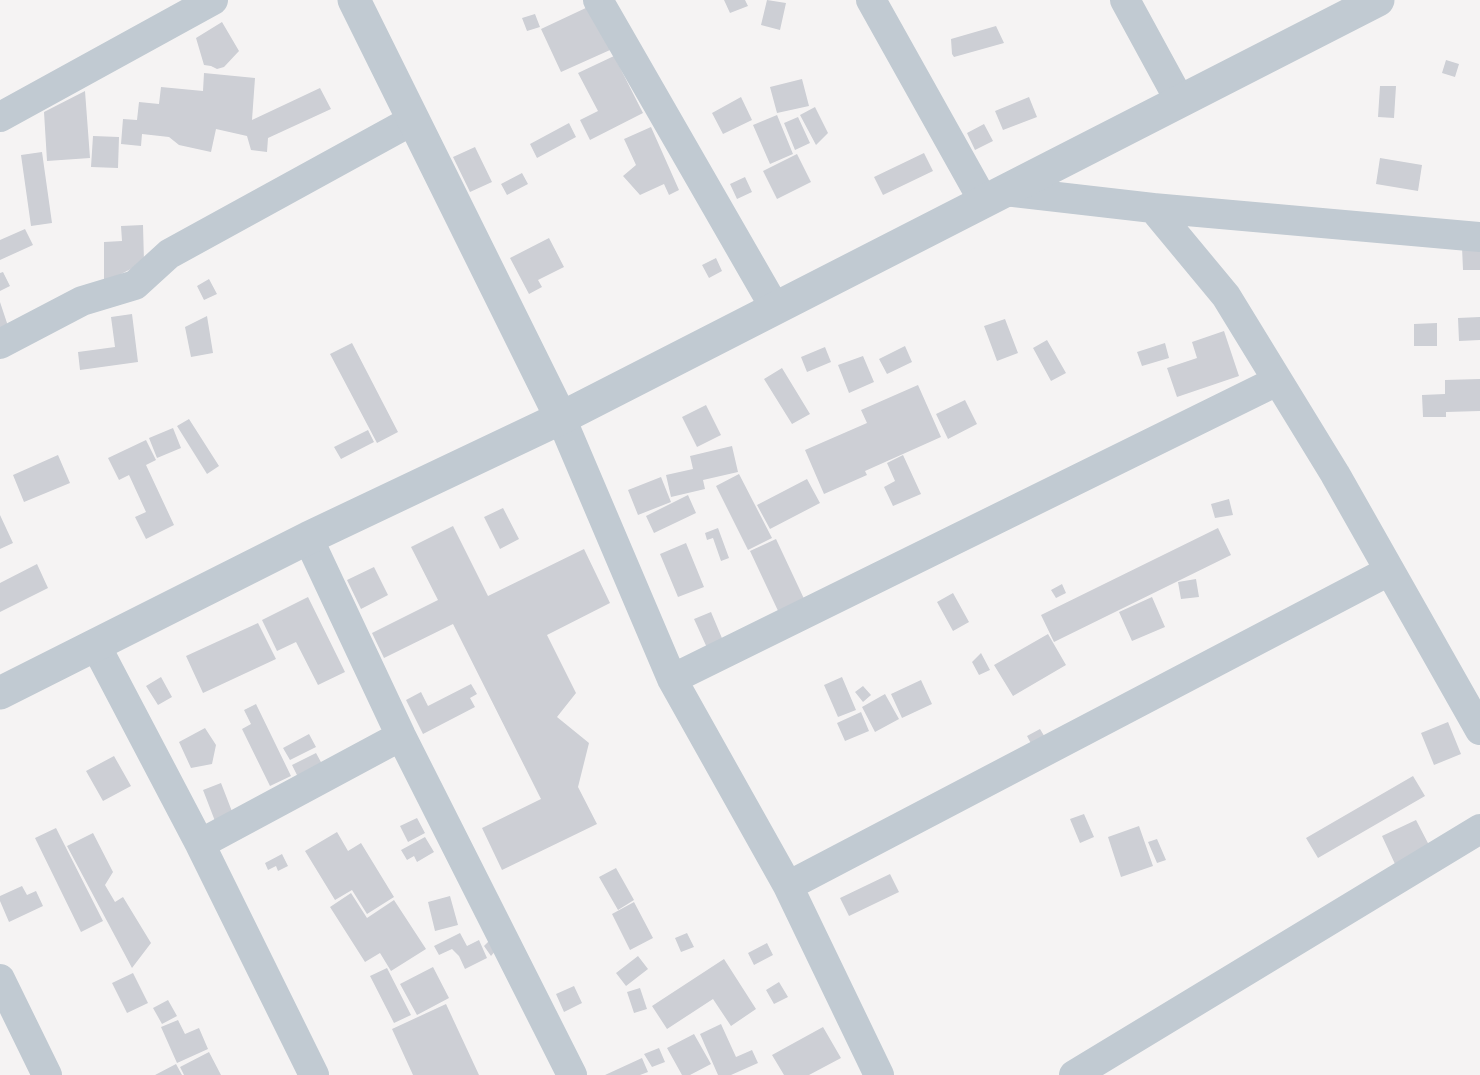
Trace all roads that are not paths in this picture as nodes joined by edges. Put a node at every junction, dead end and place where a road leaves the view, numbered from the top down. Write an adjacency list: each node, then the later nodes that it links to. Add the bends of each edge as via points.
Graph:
1 (213, 0): 8 (street)
2 (354, 0): 9 (street)
3 (598, 0): 13 (street)
4 (871, 0): 10 (street)
5 (1125, 0): 7 (street)
6 (1378, 0): 7 (street)
7 (1180, 101): 10 (street)
8 (0, 117)
9 (413, 120): 14 (street, via 169,254 135,285 82,301); 16 (street)
10 (994, 196): 11 (street); 13 (street)
11 (1153, 208): 12 (street); 15 (street, via 1226,296)
12 (1480, 237)
13 (775, 308): 16 (street)
14 (0, 344)
15 (1277, 381): 18 (street); 20 (street)
16 (561, 418): 17 (street); 20 (street)
17 (308, 538): 19 (street); 23 (street)
18 (1389, 571): 22 (street); 26 (street)
19 (95, 644): 21 (street); 25 (street)
20 (672, 679): 26 (street)
21 (0, 693)
22 (1480, 730)
23 (401, 736): 25 (street); 30 (street)
24 (1480, 829): 32 (street)
25 (200, 844): 29 (street)
26 (788, 886): 31 (street)
27 (0, 979): 28 (street)
28 (47, 1075)
29 (314, 1075)
30 (572, 1075)
31 (879, 1075)
32 (1074, 1075)

